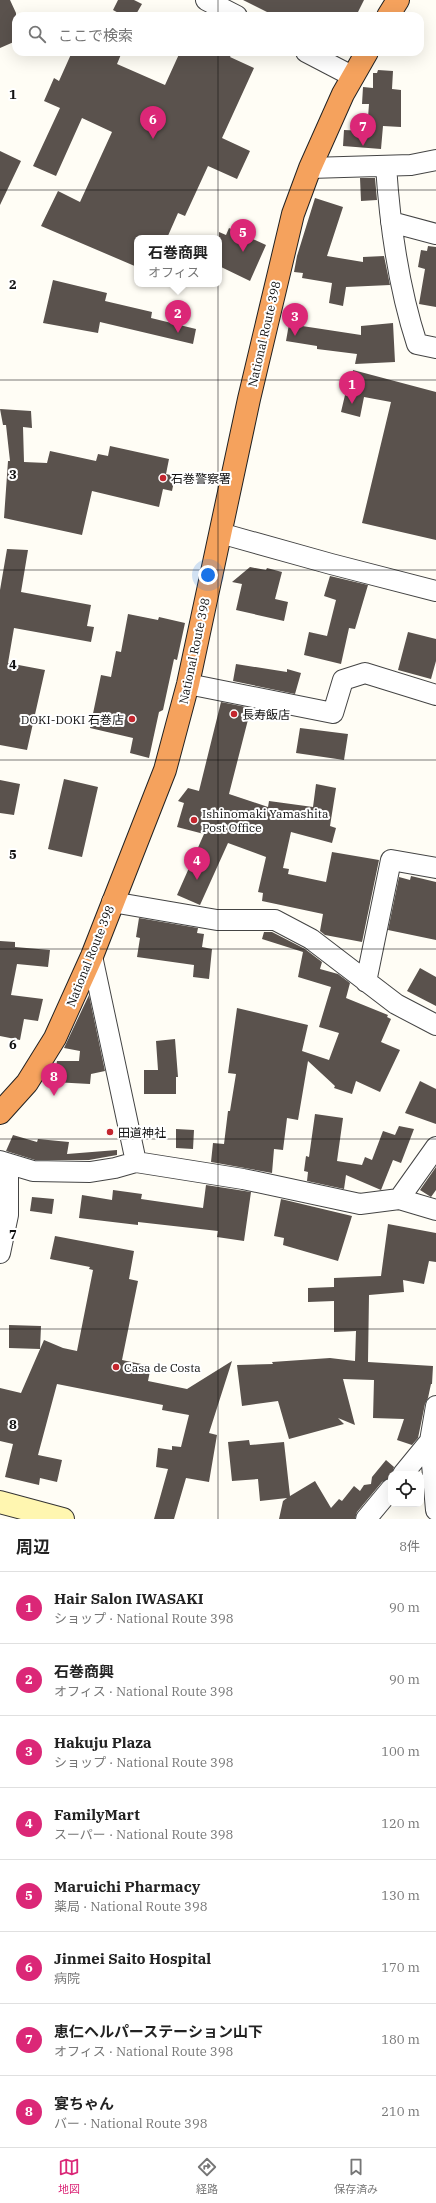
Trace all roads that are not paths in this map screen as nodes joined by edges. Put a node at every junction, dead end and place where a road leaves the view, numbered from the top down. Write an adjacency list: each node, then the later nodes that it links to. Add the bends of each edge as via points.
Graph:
1 (206, 0): 3 (street)
2 (398, 0): 4 (highway)
3 (229, 12)
4 (390, 12)
5 (314, 56): 7 (street)
6 (364, 56): 7 (highway, National Route 398)
7 (352, 76): 10 (highway, National Route 398)
8 (436, 160): 9 (street)
9 (386, 166): 10 (street); 11 (street)
10 (310, 168): 14 (highway, National Route 398, via 293,214)
11 (391, 222): 12 (street); 13 (street, via 406,310 417,344)
12 (436, 234)
13 (436, 348)
14 (220, 533): 15 (street); 16 (highway, National Route 398)
15 (436, 591)
16 (188, 684): 17 (street, via 333,713 343,680 365,673); 19 (highway, National Route 398, via 165,770)
17 (436, 695)
18 (436, 868): 21 (street, via 391,860)
19 (112, 902): 20 (highway, National Route 398); 21 (street, via 217,920 275,920 310,939)
20 (92, 956): 23 (highway, National Route 398, via 55,1038 27,1083); 25 (street)
21 (366, 982): 22 (street, via 396,1004)
22 (436, 1025)
23 (0, 1113)
24 (436, 1147): 27 (street)
25 (136, 1162): 26 (street, via 90,1172 34,1171); 27 (street, via 243,1179 360,1204)
26 (4, 1163): 29 (street, via 8,1216)
27 (399, 1199): 28 (street)
28 (436, 1210)
29 (0, 1253)
30 (436, 1406): 31 (street)
31 (430, 1441): 32 (street); 35 (street)
32 (405, 1471)
33 (388, 1493): 37 (street)
34 (11, 1509): 36 (street)
35 (436, 1510)
36 (63, 1519)
37 (366, 1519)

